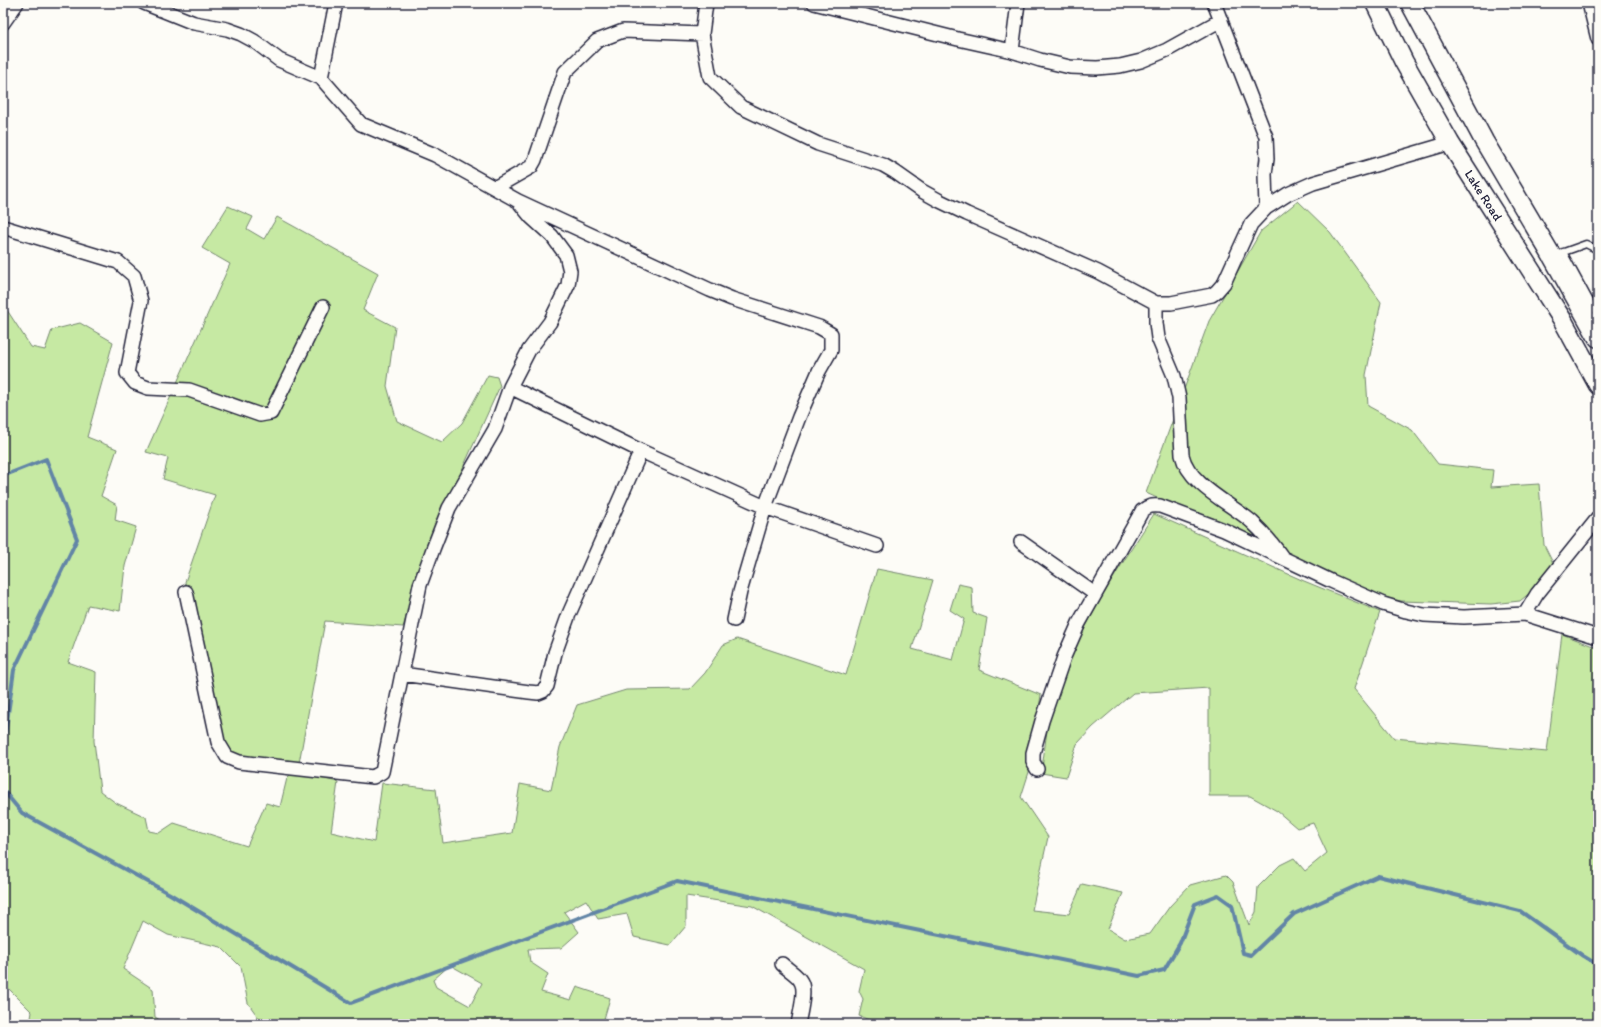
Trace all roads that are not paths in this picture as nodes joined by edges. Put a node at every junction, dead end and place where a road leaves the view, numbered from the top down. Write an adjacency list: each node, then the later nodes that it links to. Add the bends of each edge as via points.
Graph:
1 (17, 3): 12 (street)
2 (144, 3): 16 (street, via 194,23 241,34 254,40 279,60)
3 (336, 3): 16 (street)
4 (706, 3): 13 (street)
5 (814, 3): 15 (street)
6 (1018, 3): 15 (street)
7 (1214, 3): 11 (street)
8 (1375, 3): 17 (main road, Lake Road, via 1404,62)
9 (1410, 3): 23 (main road, Lake Road, via 1484,140)
10 (1589, 3): 14 (street)
11 (1221, 20): 15 (street, via 1167,50 1141,61 1120,66 1070,67); 20 (street, via 1266,137)
12 (3, 23)
13 (702, 34): 18 (street, via 623,31 597,41 565,72 535,160 530,167); 24 (street, via 710,77 741,107 818,144 883,166 922,191 1098,272)
14 (1598, 39)
15 (1012, 51)
16 (321, 78): 18 (street, via 361,124 435,155)
17 (1450, 143): 20 (street, via 1313,183 1288,194); 28 (main road, Lake Road, via 1562,319)
18 (496, 187): 19 (street)
19 (518, 201): 29 (street, via 552,236 566,255 570,272 568,285 550,322 529,350); 31 (street, via 710,290 819,327 831,334 831,350 799,417)
20 (1266, 208): 24 (street, via 1251,224 1218,291 1197,298)
21 (3, 227): 25 (street, via 118,262 134,276 141,301 127,373 135,383 148,388 189,390 260,415 271,412)
22 (1598, 250): 23 (lane, via 1586,244)
23 (1558, 254): 26 (main road, Lake Road)
24 (1156, 303): 35 (street, via 1158,338 1174,376 1179,398 1184,463 1202,484 1261,530)
25 (322, 308)
26 (1593, 311): 27 (main road, Lake Road)
27 (1598, 338)
28 (1598, 385)
29 (510, 387): 30 (street); 41 (street, via 495,429 449,508 433,549 420,585)
30 (641, 451): 31 (street); 41 (street, via 569,614 543,691 529,692)
31 (765, 506): 34 (street); 39 (street, via 736,605)
32 (1598, 518): 38 (street, via 1537,594)
33 (1020, 542): 37 (street)
34 (877, 546)
35 (1283, 559): 37 (street, via 1205,523 1160,506 1150,506 1142,511); 38 (street, via 1375,601 1406,611 1424,615 1464,617)
36 (186, 592): 41 (street, via 218,742 227,757 239,762 373,777 382,772)
37 (1095, 594): 42 (street, via 1064,657 1042,722 1033,753 1033,762)
38 (1525, 614): 40 (street)
39 (734, 620)
40 (1598, 637)
41 (402, 674)
42 (1037, 769)
43 (782, 964): 44 (street, via 802,985)
44 (798, 1024)

